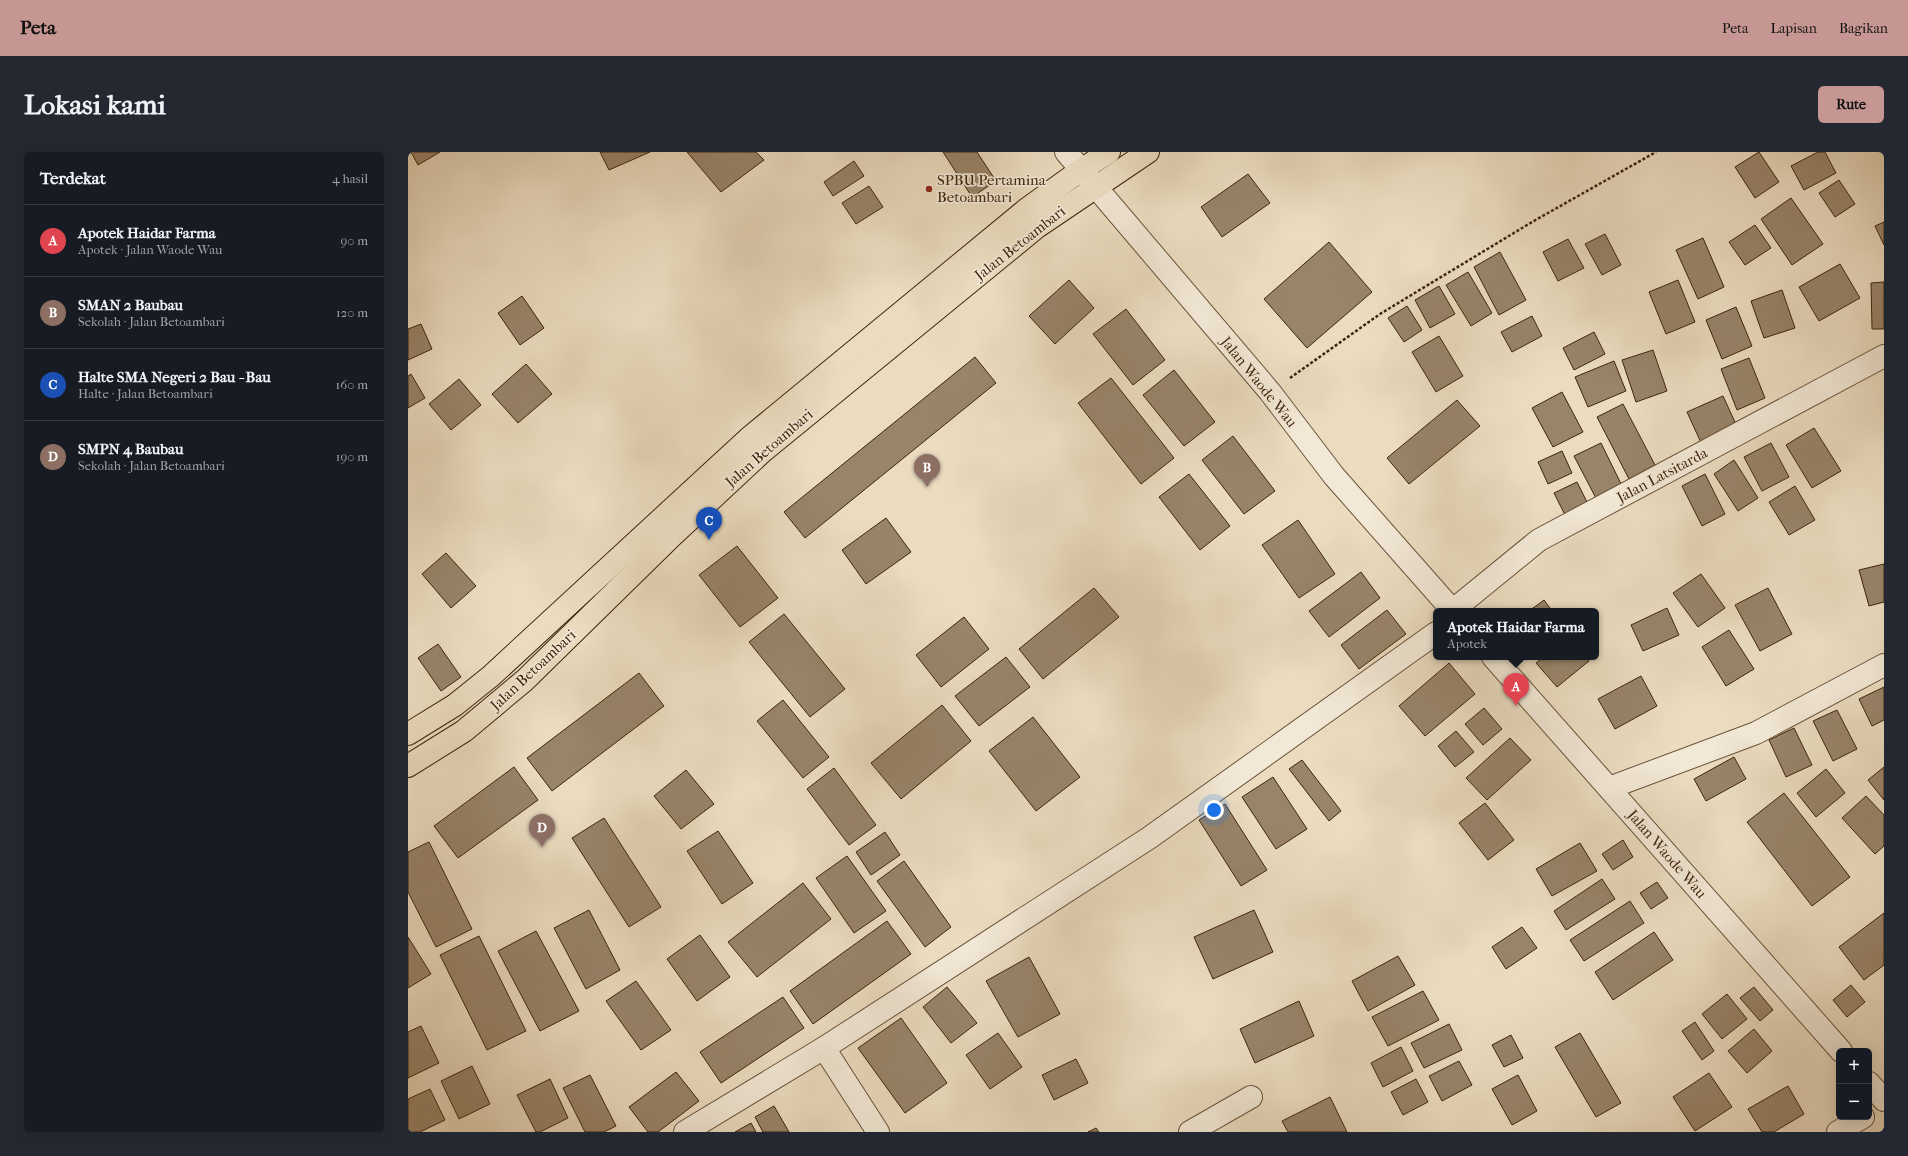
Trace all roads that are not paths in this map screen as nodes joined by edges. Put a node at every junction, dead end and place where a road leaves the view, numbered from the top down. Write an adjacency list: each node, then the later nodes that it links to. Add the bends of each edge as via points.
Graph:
1 (1066, 152): 4 (street, Jalan Waode Wau)
2 (1109, 152): 4 (main road, Jalan Betoambari)
3 (1148, 152): 5 (main road, Jalan Betoambari)
4 (1081, 170): 5 (street, Jalan Waode Wau); 7 (main road, Jalan Betoambari, via 1021,214)
5 (1095, 186): 7 (main road, Jalan Betoambari, via 1037,227); 8 (street, Jalan Waode Wau, via 1270,392 1334,476)
6 (1884, 356): 9 (street, Jalan Latsitarda, via 1539,540)
7 (756, 445): 13 (main road, Jalan Betoambari, via 491,676 455,705); 14 (main road, Jalan Betoambari, via 672,535 525,680 464,731)
8 (1449, 608)
9 (1456, 608)
10 (1433, 635): 16 (street, via 1149,838)
11 (1496, 660): 15 (street, Jalan Waode Wau)
12 (1884, 664): 15 (street, via 1756,733)
13 (408, 734)
14 (408, 766)
15 (1608, 788): 17 (street, Jalan Waode Wau)
16 (824, 1048): 24 (street); 25 (street)
17 (1838, 1048)
18 (1870, 1084): 20 (street)
19 (1251, 1096): 26 (street)
20 (1884, 1100)
21 (1884, 1104): 22 (street)
22 (1872, 1112)
23 (1858, 1120): 27 (street)
24 (685, 1132)
25 (878, 1132)
26 (1190, 1132)
27 (1838, 1132)

